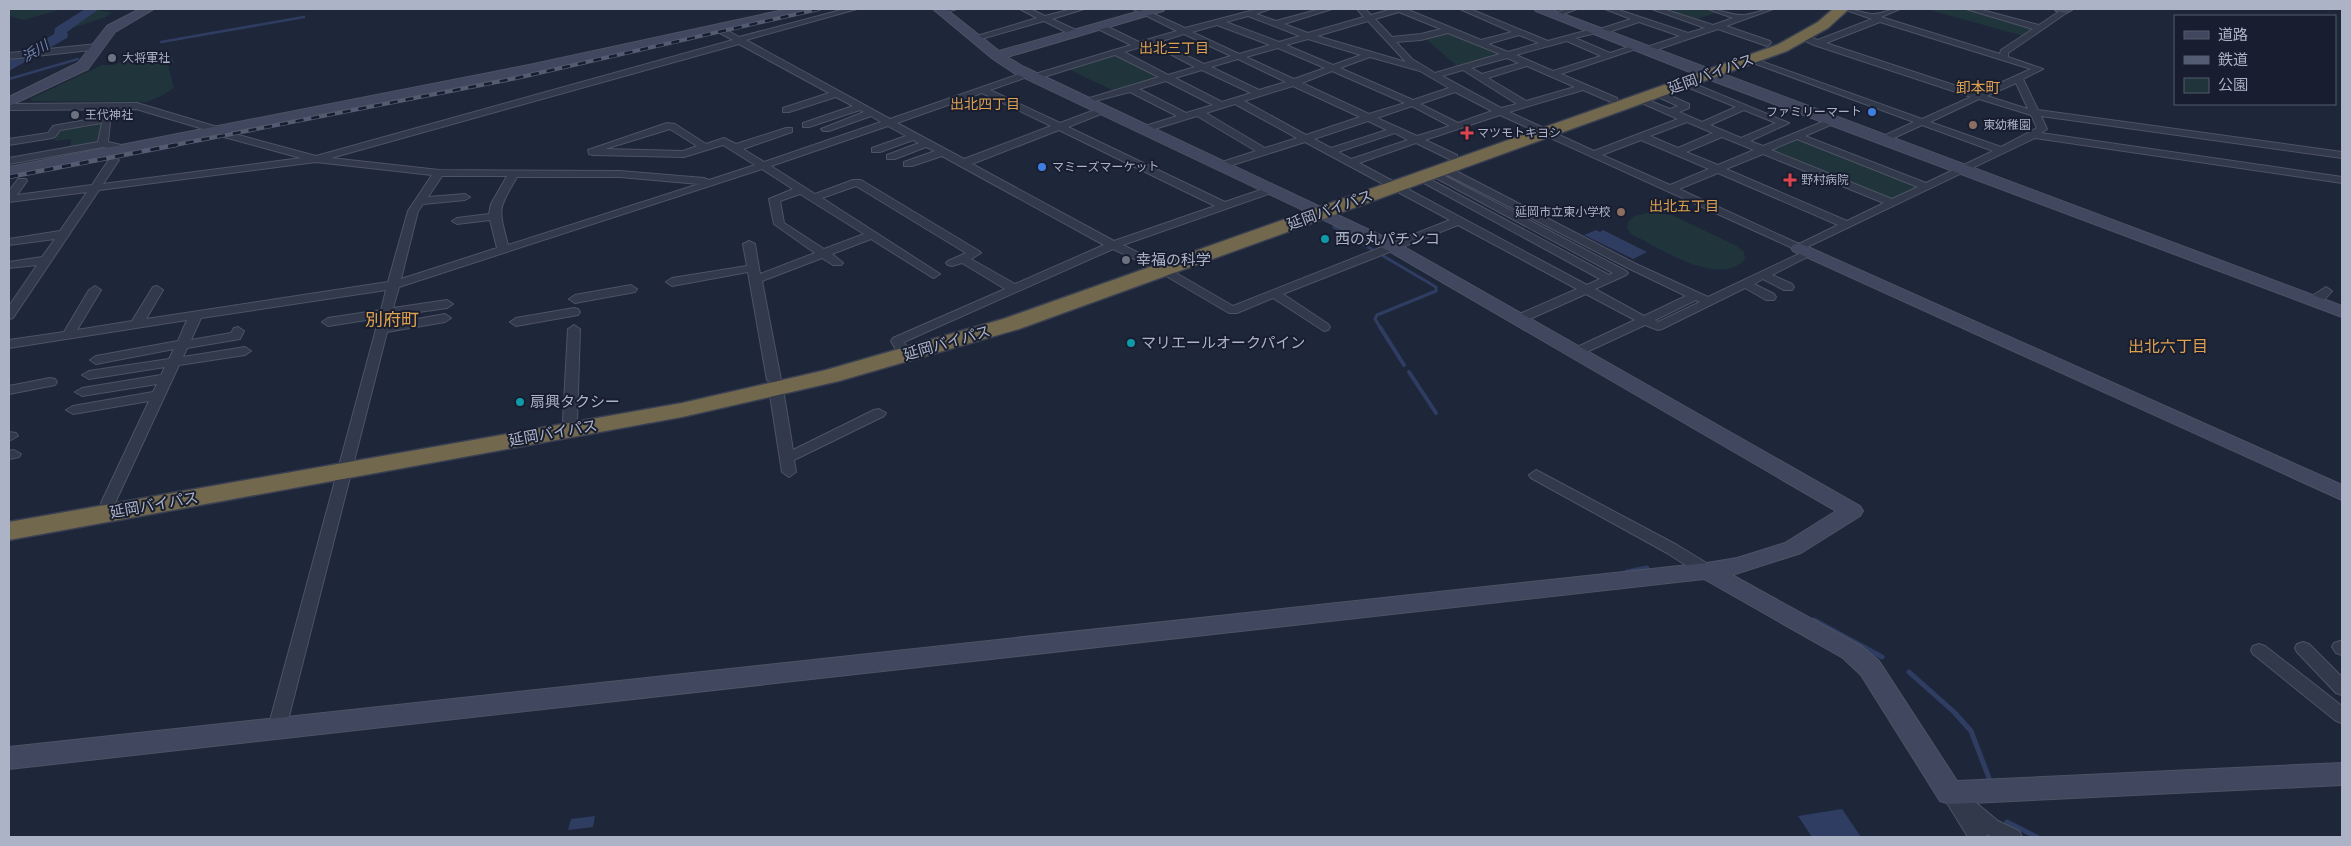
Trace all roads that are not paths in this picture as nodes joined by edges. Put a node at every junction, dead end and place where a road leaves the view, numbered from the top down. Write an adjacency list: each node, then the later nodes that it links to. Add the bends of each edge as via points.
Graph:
1 (148, 9): 58 (street, via 111,29)
2 (803, 9): 39 (street)
3 (853, 9): 51 (street)
4 (1024, 9): 29 (street)
5 (1080, 9): 29 (street)
6 (1159, 9): 26 (street)
7 (1235, 9): 27 (street)
8 (1266, 9): 27 (street)
9 (1328, 9): 35 (street)
10 (1361, 9): 30 (street)
11 (1400, 9): 30 (street); 40 (street)
12 (1464, 9): 43 (street)
13 (1540, 9): 28 (street)
14 (1574, 9): 28 (street)
15 (1609, 9): 33 (street)
16 (1656, 9): 37 (street)
17 (1712, 9): 31 (street)
18 (1769, 9): 31 (street)
19 (1830, 9): 54 (highway, 延岡バイパス, via 1806,27)
20 (1842, 9): 50 (highway, 延岡バイパス)
21 (1847, 9): 32 (street)
22 (1896, 9): 32 (street)
23 (1970, 9): 38 (street)
24 (2065, 9): 38 (street)
25 (945, 10): 47 (street)
26 (1142, 11): 36 (street); 41 (street)
27 (1248, 14): 34 (street); 35 (street)
28 (1555, 15): 42 (street)
29 (1044, 18): 44 (street); 47 (street)
30 (1370, 18): 45 (street); 49 (street)
31 (1741, 18): 37 (street)
32 (1876, 18): 50 (street); 67 (street)
33 (1639, 19): 42 (street); 46 (street)
34 (1217, 22): 41 (street); 57 (street)
35 (1276, 24): 45 (street)
36 (1099, 26): 44 (street); 56 (street)
37 (1715, 27): 46 (street); 54 (street)
38 (2040, 28): 67 (street, via 2004,52)
39 (719, 29): 51 (street); 119 (street)
40 (1449, 30): 49 (street); 53 (street)
41 (1185, 31): 52 (street); 64 (street)
42 (1598, 31): 48 (street); 59 (street)
43 (1520, 32): 53 (street); 55 (street)
44 (1075, 33): 63 (street)
45 (1308, 36): 57 (street); 61 (street)
46 (1688, 36): 59 (street)
47 (974, 38): 63 (street)
48 (1567, 38): 55 (street); 66 (street)
49 (1390, 40): 73 (street)
50 (1809, 40): 68 (highway, 延岡バイパス); 89 (street)
51 (738, 41): 87 (street); 150 (street)
52 (1151, 41): 56 (street); 70 (street)
53 (1481, 43): 65 (street)
54 (1767, 43): 77 (highway, 延岡バイパス)
55 (1548, 44): 65 (street)
56 (1138, 45): 60 (street)
57 (1279, 45): 64 (street); 72 (street)
58 (97, 47): 62 (street); 92 (street, via 77,70)
59 (1642, 48): 66 (street); 77 (street)
60 (1116, 52): 75 (street); 78 (street)
61 (1368, 55): 72 (street); 73 (street)
62 (13, 56)
63 (997, 56): 75 (street)
64 (1239, 56): 70 (street); 81 (street)
65 (1510, 56): 69 (street); 71 (street)
66 (1609, 56): 74 (street)
67 (2004, 58): 80 (street, via 2039,69)
68 (1749, 60): 77 (highway, 延岡バイパス); 114 (street)
69 (1527, 63): 74 (street); 79 (street)
70 (1203, 67): 78 (street); 86 (street)
71 (1465, 68): 76 (street); 79 (street)
72 (1335, 69): 81 (street); 94 (street)
73 (1422, 70): 76 (street)
74 (1553, 74): 82 (street)
75 (1031, 75): 85 (street); 93 (street)
76 (1433, 76): 84 (street)
77 (1697, 76): 88 (highway, 延岡バイパス); 91 (highway, 延岡バイパス); 99 (street); 112 (street)
78 (1167, 78): 83 (street); 96 (street)
79 (1480, 78): 95 (street)
80 (2018, 78): 89 (street); 106 (street)
81 (1295, 82): 86 (street); 109 (street)
82 (1584, 87): 91 (street); 95 (street)
83 (1132, 88): 93 (street); 108 (street)
84 (1456, 89): 94 (street); 104 (street)
85 (983, 90): 113 (street); 118 (street)
86 (1258, 93): 90 (street)
87 (836, 94): 98 (street); 101 (street)
88 (1648, 96): 105 (street); 105 (street, via 1686,106); 124 (highway, 延岡バイパス)
89 (1978, 96): 106 (street); 114 (street)
90 (1235, 100): 96 (street); 130 (street)
91 (1614, 100): 124 (highway, 延岡バイパス)
92 (9, 102)
93 (1086, 102): 102 (street)
94 (1412, 103): 109 (street); 117 (street)
95 (1524, 104): 104 (street)
96 (1222, 105): 103 (street)
97 (104, 106): 100 (street); 110 (street); 119 (street, via 138,106 213,129)
98 (860, 107): 107 (street); 115 (street)
99 (1744, 107): 116 (street); 133 (street, via 1784,123)
100 (9, 108)
101 (786, 110)
102 (1104, 110): 118 (street); 121 (street)
103 (1198, 112): 108 (street); 145 (street)
104 (1499, 112): 117 (street); 124 (street)
105 (1671, 112): 111 (street)
106 (2034, 112): 126 (street, via 2042,129); 148 (street)
107 (872, 113): 113 (street); 120 (street)
108 (1184, 116): 121 (street)
109 (1369, 117): 123 (street); 130 (street)
110 (107, 119): 134 (street, via 56,128 52,135); 136 (street)
111 (1687, 119): 116 (street); 128 (street)
112 (1832, 121): 129 (street); 132 (street)
113 (888, 122): 127 (street); 156 (street)
114 (1922, 122): 132 (street); 143 (street)
115 (806, 125)
116 (1702, 125): 125 (street)
117 (1458, 126): 131 (street)
118 (1060, 127): 154 (street); 179 (street)
119 (225, 129): 139 (street); 150 (street, via 227,136)
120 (826, 129)
121 (1145, 129): 157 (street)
122 (789, 130): 138 (street)
123 (1395, 130): 131 (street); 142 (street)
124 (1539, 130): 147 (street); 159 (highway, 延岡バイパス)
125 (1722, 133): 133 (street); 146 (street)
126 (2034, 135): 143 (street); 164 (street)
127 (914, 136): 135 (street); 140 (street)
128 (1641, 136): 146 (street); 147 (street)
129 (1797, 136): 141 (street); 170 (street)
130 (1306, 138): 142 (street); 145 (street)
131 (1417, 140): 153 (street); 159 (street)
132 (1882, 140): 160 (street)
133 (1742, 141): 141 (street)
134 (9, 142)
135 (927, 143): 144 (street); 149 (street)
136 (103, 144): 139 (street); 152 (street)
137 (705, 147): 137 (street, via 684,154 592,150 668,126); 138 (street, via 724,141)
138 (735, 148): 156 (street)
139 (126, 149): 161 (street)
140 (876, 150)
141 (1764, 150): 158 (street); 178 (street)
142 (1330, 151): 153 (street)
143 (2002, 151): 160 (street)
144 (943, 152): 154 (street); 155 (street)
145 (1264, 152): 157 (street)
146 (1677, 152): 158 (street)
147 (1592, 154): 172 (street)
148 (2342, 155)
149 (891, 156)
150 (316, 159): 162 (street); 169 (street)
151 (114, 160): 169 (street)
152 (9, 162)
153 (1351, 162): 168 (street)
154 (964, 163): 193 (street)
155 (908, 164)
156 (762, 165): 166 (street); 173 (street)
157 (1223, 165): 171 (street)
158 (1718, 169): 172 (street); 187 (street)
159 (1448, 170): 167 (street); 168 (highway, 延岡バイパス); 180 (street); 182 (street)
160 (1963, 170): 170 (street); 223 (street)
161 (9, 171)
162 (439, 173): 163 (street); 177 (street)
163 (514, 173): 166 (street, via 620,174); 183 (street, via 496,204)
164 (2342, 180)
165 (22, 181): 175 (street)
166 (712, 182): 195 (street)
167 (1428, 183): 168 (street); 184 (street)
168 (1396, 186): 181 (highway, 延岡バイパス); 185 (street)
169 (96, 187): 175 (street); 189 (street)
170 (1927, 187): 178 (street)
171 (1273, 189): 179 (street); 181 (street)
172 (1670, 189): 196 (street)
173 (801, 190): 176 (street); 197 (street, via 774,199 779,224)
174 (465, 197): 177 (street)
175 (9, 198)
176 (813, 198): 190 (street); 213 (street, via 857,182 975,253 957,261)
177 (421, 201): 210 (street, via 413,211)
178 (1893, 203): 187 (street)
179 (1225, 206): 193 (street)
180 (1521, 208): 182 (street); 201 (street)
181 (1317, 210): 194 (street); 202 (highway, 延岡バイパス)
182 (1509, 213): 184 (street); 203 (street)
183 (495, 216): 186 (street); 195 (street)
184 (1496, 218): 188 (street); 207 (street)
185 (1460, 220): 188 (street); 194 (street)
186 (457, 221)
187 (1848, 225): 196 (street)
188 (1474, 228): 214 (street)
189 (64, 234): 191 (street); 198 (street)
190 (872, 235): 197 (street); 205 (street)
191 (9, 242)
192 (749, 244): 204 (street)
193 (1113, 245): 202 (street); 213 (street)
194 (1393, 247): 218 (street); 233 (street)
195 (504, 249): 210 (street)
196 (1804, 250): 206 (street); 262 (street)
197 (824, 254): 199 (street); 204 (street)
198 (47, 260): 200 (street); 222 (street)
199 (837, 263)
200 (9, 265)
201 (1637, 266): 203 (street); 221 (street)
202 (1157, 267): 218 (street, via 1231,309); 246 (highway, 延岡バイパス)
203 (1622, 273): 207 (street)
204 (754, 274): 208 (street); 253 (street)
205 (934, 274)
206 (1763, 274): 209 (street); 211 (street)
207 (1610, 279): 214 (street)
208 (672, 282)
209 (1744, 283): 219 (street); 221 (street)
210 (393, 285): 229 (street); 230 (street)
211 (1788, 287)
212 (631, 289): 220 (street)
213 (1014, 289): 246 (street, via 897,341)
214 (1587, 289): 233 (street); 234 (street)
215 (95, 290): 242 (street)
216 (157, 290): 237 (street)
217 (2326, 291): 223 (street)
218 (1275, 294): 238 (street)
219 (1770, 297)
220 (575, 298)
221 (1702, 298): 225 (street); 227 (street, via 1708,303)
222 (15, 299): 231 (street)
223 (2313, 301): 228 (street)
224 (447, 304): 229 (street)
225 (1676, 306): 227 (street); 234 (street)
226 (574, 312): 236 (street)
227 (1688, 312): 234 (street, via 1658,326)
228 (2342, 312)
229 (386, 313): 235 (street); 239 (street)
230 (196, 315): 237 (street); 244 (street)
231 (9, 316)
232 (445, 318): 239 (street)
233 (1519, 319): 247 (street)
234 (1645, 320): 247 (street)
235 (328, 322)
236 (516, 322)
237 (137, 324): 242 (street)
238 (1324, 327)
239 (382, 328): 260 (street)
240 (574, 328): 259 (street)
241 (238, 331): 244 (street, via 236,336)
242 (68, 335): 243 (street)
243 (9, 344)
244 (182, 345): 248 (street); 249 (street)
245 (245, 351): 249 (street)
246 (904, 352): 253 (highway, 延岡バイパス)
247 (1578, 352): 266 (street, via 1852,511 1792,548 1739,566)
248 (96, 360)
249 (174, 362): 250 (street); 251 (street)
250 (89, 375)
251 (166, 378): 255 (street); 256 (street)
252 (50, 382): 254 (street)
253 (775, 385): 258 (street, via 788,465); 259 (highway, 延岡バイパス); 260 (highway, 延岡バイパス, via 682,410)
254 (9, 390)
255 (82, 392)
256 (158, 395): 257 (street); 263 (street)
257 (73, 410)
258 (879, 414)
259 (570, 421): 260 (highway, 延岡バイパス)
260 (346, 465): 263 (highway, 延岡バイパス); 265 (highway, 延岡バイパス); 271 (street)
261 (1536, 475): 266 (street, via 1672,548)
262 (2342, 493)
263 (108, 503): 264 (highway, 延岡バイパス)
264 (9, 520)
265 (9, 531)
266 (1707, 571): 271 (street); 274 (street, via 1852,652 1864,662 1883,686)
267 (2303, 648): 269 (street)
268 (2259, 650): 270 (street)
269 (2342, 688)
270 (2342, 716)
271 (278, 728): 272 (street)
272 (9, 758)
273 (2342, 774): 274 (street)
274 (1950, 792): 275 (street); 276 (street, via 1991,827)
275 (1978, 837)
276 (2012, 837)

